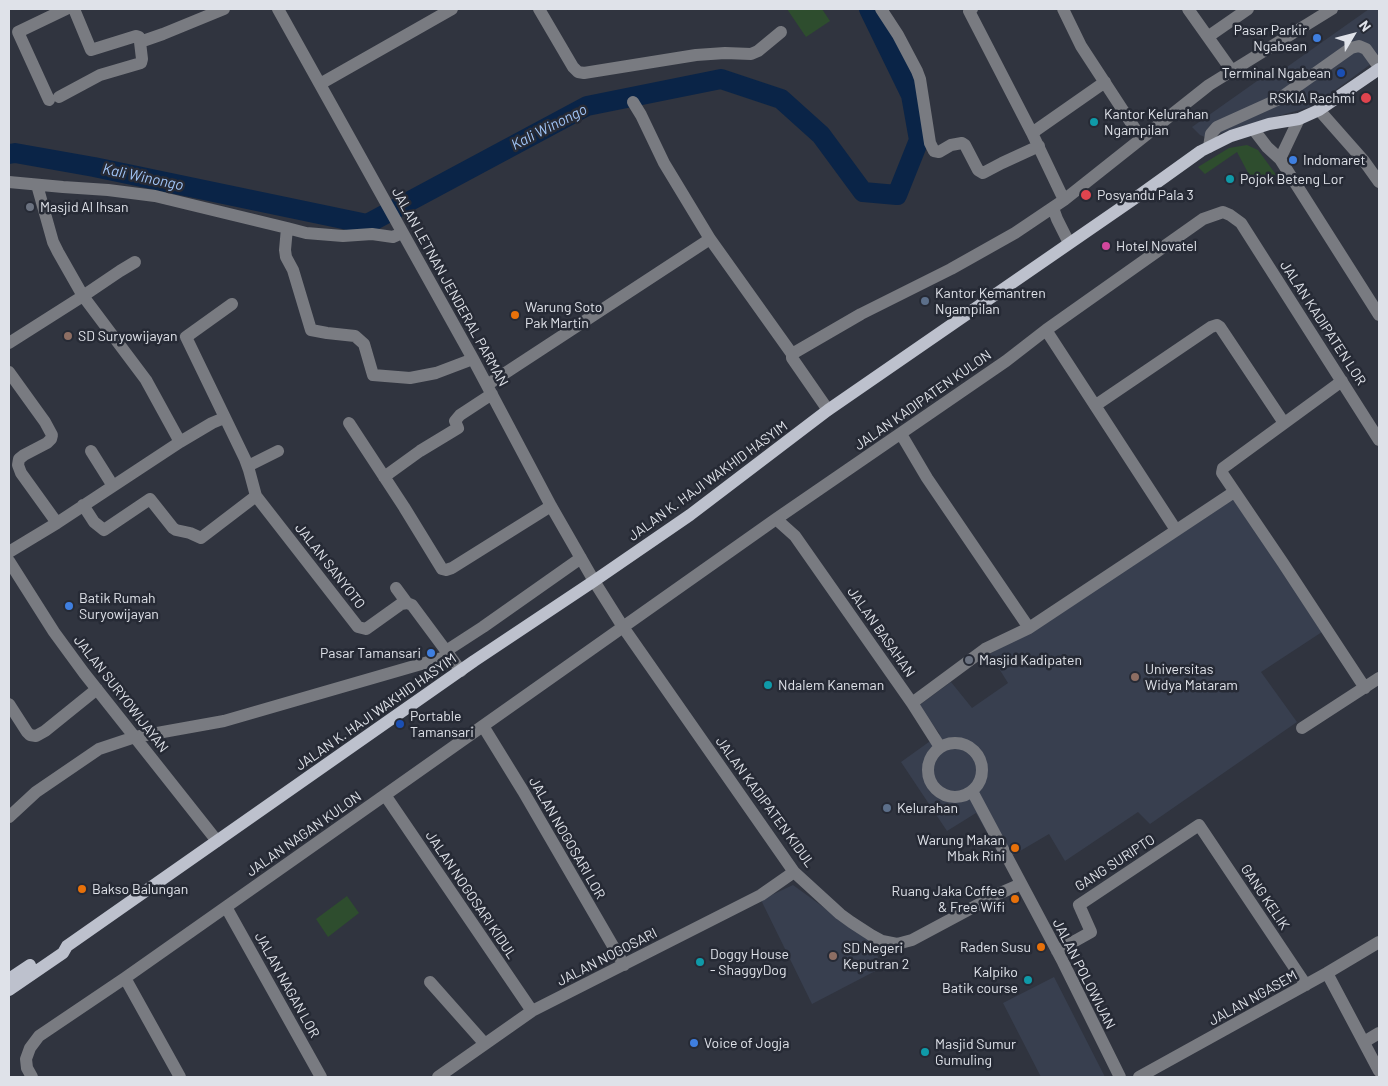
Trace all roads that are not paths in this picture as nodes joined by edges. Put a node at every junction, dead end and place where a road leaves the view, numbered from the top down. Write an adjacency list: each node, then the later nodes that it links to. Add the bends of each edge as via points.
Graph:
1 (66, 9): 14 (street)
2 (74, 9): 16 (street, via 91,50 136,36)
3 (224, 9): 16 (street)
4 (278, 9): 20 (street, JALAN LETNAN JENDERAL PARMAN)
5 (452, 9): 20 (street)
6 (539, 9): 13 (street, via 573,68 584,73 696,55 751,54)
7 (882, 9): 29 (street, via 918,71 934,151 962,143 983,173)
8 (972, 9): 27 (street, via 969,11)
9 (1063, 9): 19 (street)
10 (1188, 9): 15 (street)
11 (1248, 9): 15 (street)
12 (1332, 9): 18 (street)
13 (781, 32)
14 (14, 34): 16 (street, via 54,99 100,75 140,62)
15 (1208, 36): 18 (street)
16 (140, 42)
17 (1379, 68): 21 (street, via 1366,49 1355,46); 23 (main road, JALAN K. HAJI WAKHID HASYIM)
18 (1232, 71): 28 (street)
19 (1105, 82): 27 (street); 28 (street)
20 (320, 84): 39 (street, JALAN LETNAN JENDERAL PARMAN)
21 (1279, 99): 25 (street); 30 (street, via 1217,127 1211,134)
22 (634, 102): 40 (street, via 664,163)
23 (1319, 110): 24 (main road, JALAN K. HAJI WAKHID HASYIM); 33 (street)
24 (1299, 120): 25 (main road, JALAN K. HAJI WAKHID HASYIM); 31 (street)
25 (1269, 124): 26 (main road, JALAN K. HAJI WAKHID HASYIM)
26 (1254, 130): 30 (main road, JALAN K. HAJI WAKHID HASYIM, via 1231,136); 31 (street)
27 (1032, 133): 29 (street)
28 (1141, 138): 35 (street)
29 (1039, 146): 35 (street)
30 (1209, 147): 41 (main road, JALAN K. HAJI WAKHID HASYIM)
31 (1280, 159): 45 (street)
32 (9, 182): 34 (street)
33 (1379, 182)
34 (36, 185): 38 (street, via 155,196); 43 (street, via 53,242)
35 (1064, 200): 36 (street)
36 (1053, 208): 41 (street); 48 (street, via 950,270 861,314)
37 (1241, 223): 46 (street, JALAN KADIPATEN KULON, via 1223,212 1203,219); 51 (street, JALAN KADIPATEN LOR)
38 (287, 228): 39 (street, via 343,236 372,234 393,237); 49 (street, via 286,257 311,330 355,336 364,344 373,375 410,378 436,373)
39 (401, 231): 49 (street, JALAN LETNAN JENDERAL PARMAN)
40 (710, 239): 48 (street); 52 (street)
41 (1069, 243): 54 (main road, JALAN K. HAJI WAKHID HASYIM)
42 (134, 262): 43 (street)
43 (83, 296): 47 (street); 60 (street, via 146,380)
44 (232, 304): 55 (street, JALAN SANYOTO, via 186,338)
45 (1379, 315)
46 (1046, 330): 53 (street); 58 (street, JALAN KADIPATEN KULON)
47 (9, 343)
48 (792, 354): 54 (street)
49 (473, 359): 52 (street, JALAN LETNAN JENDERAL PARMAN)
50 (9, 372): 72 (street, via 52,435 47,443 19,459 18,465)
51 (1342, 381): 56 (street); 59 (street, JALAN KADIPATEN LOR)
52 (489, 390): 64 (street, via 455,420 458,428); 69 (street, JALAN LETNAN JENDERAL PARMAN)
53 (1096, 405): 56 (street, via 1217,325); 73 (street)
54 (828, 410): 78 (main road, JALAN K. HAJI WAKHID HASYIM, via 690,515)
55 (224, 418): 60 (street); 63 (street, JALAN SANYOTO)
56 (1284, 423): 66 (street, via 1223,468 1223,476)
57 (349, 424): 64 (street)
58 (901, 434): 70 (street, JALAN KADIPATEN KULON); 82 (street, via 927,478)
59 (1379, 440)
60 (180, 442): 65 (street)
61 (91, 451): 65 (street)
62 (278, 451): 63 (street)
63 (248, 466): 67 (street, JALAN SANYOTO)
64 (384, 477): 69 (street, via 438,564 446,570)
65 (113, 486): 68 (street)
66 (1234, 492): 73 (street); 86 (street)
67 (256, 496): 68 (street, via 201,538 173,528 150,498 107,533 94,522); 80 (street, JALAN SANYOTO, via 358,627 366,629 397,606)
68 (83, 505): 72 (street)
69 (551, 506): 76 (street, JALAN LETNAN JENDERAL PARMAN)
70 (789, 510): 71 (street, JALAN KADIPATEN KULON); 74 (street, JALAN BASAHAN)
71 (776, 519): 74 (street, JALAN BASAHAN); 81 (street, JALAN KADIPATEN KULON)
72 (57, 522): 75 (street)
73 (1176, 530): 82 (street)
74 (795, 536): 88 (street, JALAN BASAHAN)
75 (9, 552)
76 (581, 558): 78 (street, JALAN LETNAN JENDERAL PARMAN); 83 (street)
77 (9, 561): 87 (street, JALAN SURYOWIJAYAN, via 54,632)
78 (594, 581): 81 (street, JALAN KADIPATEN KIDUL); 84 (main road, JALAN K. HAJI WAKHID HASYIM)
79 (396, 588): 80 (street)
80 (407, 603): 83 (street, via 417,610)
81 (623, 627): 90 (street, JALAN NAGAN KULON); 99 (street, JALAN KADIPATEN KIDUL)
82 (1029, 628): 88 (street, via 985,649)
83 (447, 654): 84 (street); 92 (street, via 224,721)
84 (460, 671): 98 (main road, JALAN K. HAJI WAKHID HASYIM)
85 (1379, 678): 86 (street)
86 (1365, 688): 91 (street)
87 (97, 689): 89 (street, via 36,736 27,732); 92 (street, JALAN SURYOWIJAYAN)
88 (912, 703): 93 (street, JALAN BASAHAN)
89 (9, 704)
90 (483, 726): 95 (street, JALAN NAGAN KULON); 105 (street, JALAN NOGOSARI LOR)
91 (1302, 728)
92 (135, 737): 96 (street, via 99,749 36,792); 98 (street, JALAN SURYOWIJAYAN)
93 (940, 747): 94 (street, via 956,742 972,748 978,755 981,778); 94 (street, via 929,760 929,778 933,786 947,796 964,796)
94 (972, 791): 100 (street, JALAN POLOWIJAN)
95 (385, 796): 101 (street, JALAN NAGAN KULON); 112 (street, JALAN NOGOSARI KIDUL)
96 (9, 817)
97 (1199, 825): 104 (street, GANG SURIPTO, via 1078,905 1091,932); 110 (street, GANG KELIK)
98 (217, 841): 103 (main road, JALAN K. HAJI WAKHID HASYIM)
99 (794, 872): 100 (street, JALAN KADIPATEN KIDUL, via 840,914 890,944 912,940); 105 (street, JALAN NOGOSARI, via 761,895)
100 (1021, 884): 104 (street, JALAN POLOWIJAN)
101 (226, 906): 107 (street, JALAN NAGAN KULON); 119 (street, JALAN NAGAN LOR)
102 (1379, 942): 106 (street, JALAN NGASEM)
103 (67, 946): 108 (main road, JALAN K. HAJI WAKHID HASYIM, via 58,947); 111 (main road, JALAN K. HAJI WAKHID HASYIM, via 63,953)
104 (1056, 951): 121 (street, JALAN POLOWIJAN)
105 (624, 965): 112 (street, JALAN NOGOSARI)
106 (1327, 973): 110 (street, JALAN NGASEM); 114 (street)
107 (124, 978): 117 (street, JALAN NAGAN KULON, via 39,1036 26,1059); 118 (street)
108 (9, 979)
109 (430, 982): 115 (street)
110 (1306, 985): 122 (street, JALAN NGASEM)
111 (9, 990)
112 (532, 1011): 115 (street, JALAN NOGOSARI)
113 (1379, 1033): 114 (street)
114 (1364, 1042): 116 (street)
115 (485, 1044): 120 (street, JALAN NOGOSARI)
116 (1379, 1071)
117 (32, 1077)
118 (180, 1077)
119 (321, 1077)
120 (438, 1077)
121 (1120, 1077)
122 (1139, 1077)

